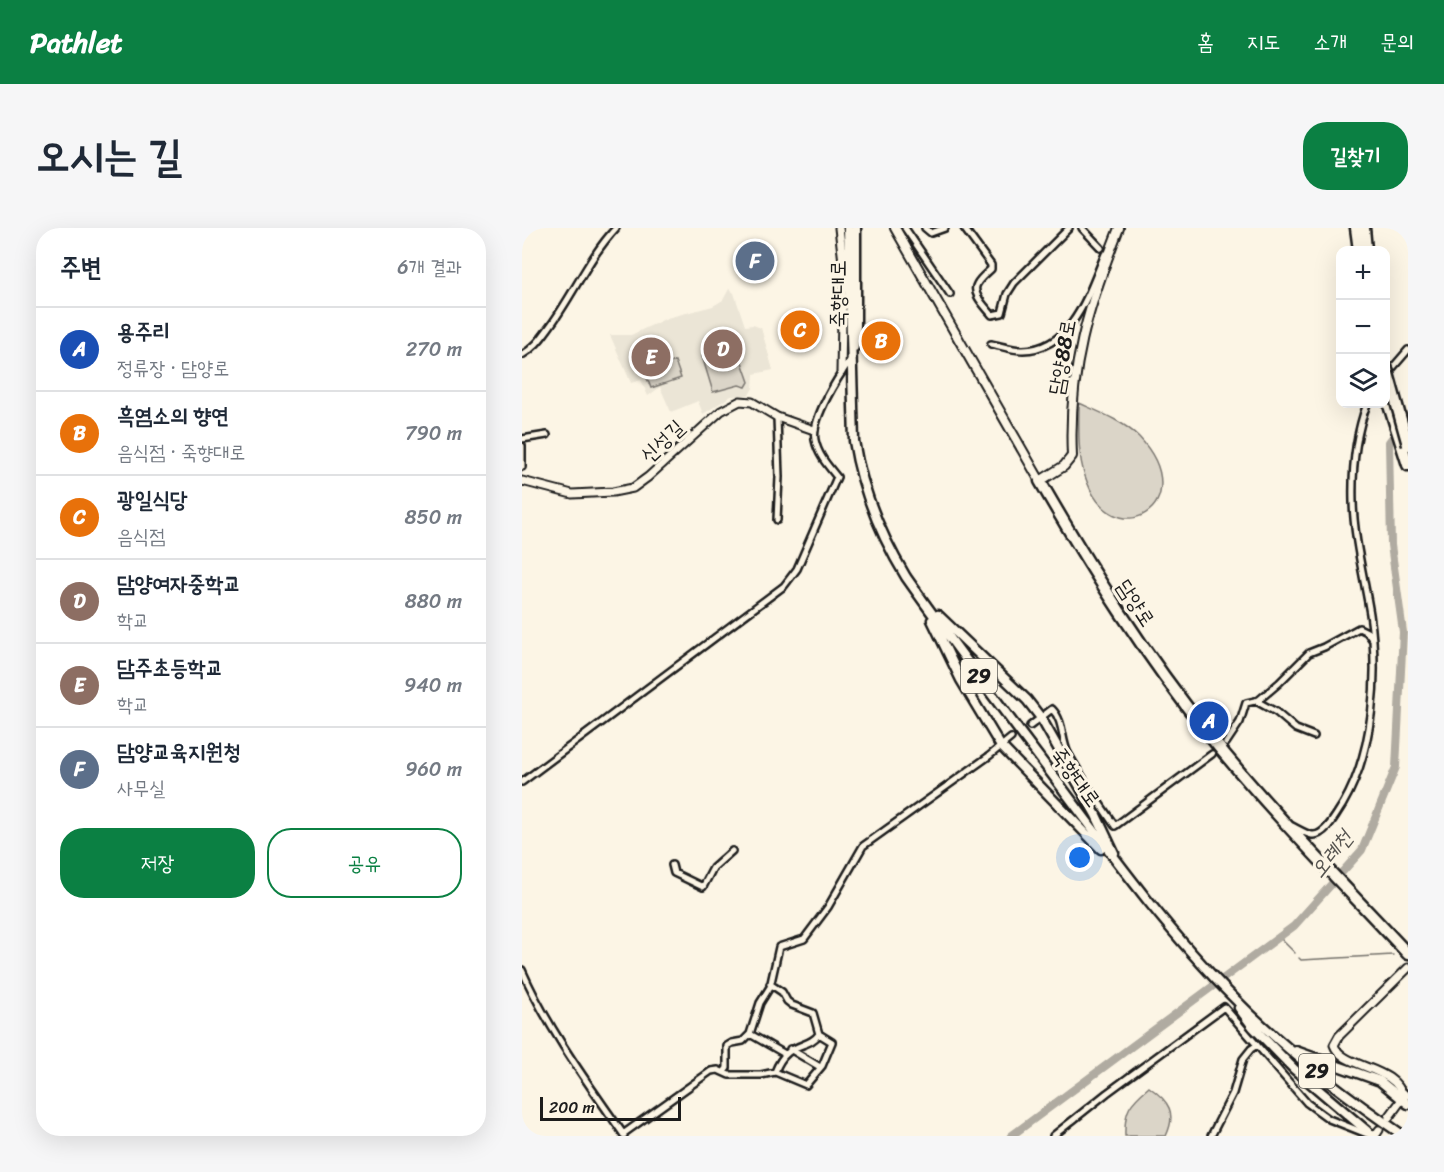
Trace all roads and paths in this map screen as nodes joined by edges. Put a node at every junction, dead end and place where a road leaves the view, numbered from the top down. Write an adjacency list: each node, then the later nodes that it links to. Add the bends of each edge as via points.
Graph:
1 (616, 228): 21 (street, via 591,260 563,310 536,346)
2 (839, 228): 24 (street, via 843,262)
3 (848, 228): 22 (main road, 죽향대로 / 29)
4 (895, 228): 37 (main road, 담양로)
5 (905, 228): 18 (street)
6 (945, 228): 14 (street)
7 (964, 228): 8 (street, via 992,268 975,289 992,315 1002,313 1014,283)
8 (1069, 228)
9 (1082, 228): 17 (street)
10 (1118, 228): 19 (street, via 1080,311 1067,330 1036,348 1022,350); 37 (main road, 담양88로, via 1081,343 1072,399 1072,456)
11 (1356, 228): 15 (highway)
12 (1364, 228): 16 (highway)
13 (856, 230): 22 (main road, 죽향대로 / 29, via 856,336)
14 (929, 230)
15 (1358, 246)
16 (1366, 246)
17 (1101, 248)
18 (950, 294)
19 (990, 344)
20 (1408, 350): 23 (street)
21 (522, 355)
22 (851, 359): 24 (street); 39 (main road, 죽향대로 / 29, via 854,441 863,485 881,533)
23 (1390, 370)
24 (841, 372): 29 (street)
25 (1390, 380): 32 (highway, bridge)
26 (1366, 408): 40 (street, via 1356,440 1353,501)
27 (1390, 408): 34 (highway)
28 (777, 417): 29 (street, 신성길); 36 (street, 신성길, via 752,402 740,400 704,425 639,484 623,491 565,494); 38 (street)
29 (814, 430): 49 (street, via 821,457 837,477 797,569 784,586)
30 (547, 435): 31 (street)
31 (522, 439)
32 (1408, 445)
33 (522, 446): 35 (street)
34 (1408, 465)
35 (522, 467)
36 (522, 481)
37 (1040, 481): 50 (highway, 담양로, via 1133,634 1209,735)
38 (777, 520)
39 (923, 601): 42 (main road); 47 (main road, via 961,681); 53 (main road, 죽향대로 / 29)
40 (1372, 639): 41 (street, via 1359,628 1309,653); 50 (street, via 1372,713 1352,786 1319,834 1313,836)
41 (1256, 701): 44 (street, via 1296,729); 46 (street, via 1246,704)
42 (1041, 718): 43 (street); 48 (street, via 1052,709 1058,716 1067,752 1115,826); 53 (main road)
43 (1029, 726)
44 (1314, 736)
45 (1011, 738): 47 (street)
46 (1226, 743)
47 (1000, 745): 53 (main road); 57 (street, via 863,846 828,908 804,939 779,948)
48 (1212, 754)
49 (522, 782)
50 (1287, 824): 54 (highway, 담양로)
51 (732, 851): 52 (street, via 713,868 703,887 674,873)
52 (672, 865)
53 (1123, 871): 58 (main road, 죽향대로 / 29)
54 (1408, 954)
55 (1408, 968): 68 (street, via 1334,1045 1341,1055 1386,1077)
56 (522, 970): 70 (street, via 560,1042)
57 (770, 984): 59 (street); 60 (street, via 792,1005 813,1013)
58 (1235, 999): 62 (main road, 죽향대로 / 29); 71 (main road, via 1243,1015 1294,1069)
59 (750, 1034): 64 (street); 66 (street, via 727,1046)
60 (819, 1034): 63 (street, via 814,1040); 65 (street, via 832,1042)
61 (1257, 1045): 71 (street, via 1307,1103 1329,1119); 72 (street, via 1224,1007); 73 (street, via 1243,1059 1233,1093)
62 (1288, 1048): 68 (main road, via 1380,1082); 74 (main road, 죽향대로 / 29)
63 (790, 1049): 64 (street); 65 (street)
64 (785, 1054): 67 (street)
65 (820, 1067): 67 (street, via 806,1085)
66 (724, 1072): 67 (street); 70 (street, via 711,1071)
67 (775, 1072)
68 (1406, 1099): 69 (street)
69 (1389, 1117)
70 (624, 1135)
71 (1375, 1135)
72 (1053, 1136)
73 (1212, 1136)
74 (1404, 1136)

